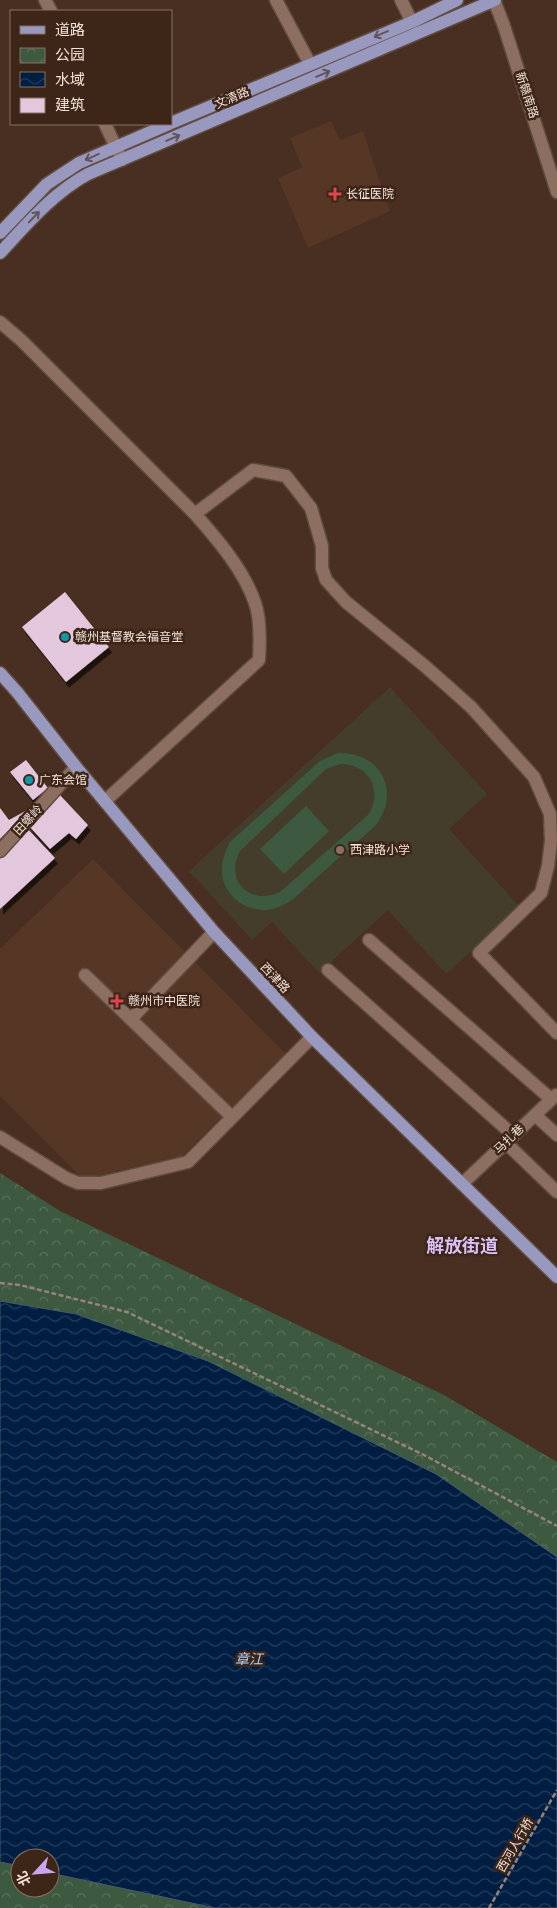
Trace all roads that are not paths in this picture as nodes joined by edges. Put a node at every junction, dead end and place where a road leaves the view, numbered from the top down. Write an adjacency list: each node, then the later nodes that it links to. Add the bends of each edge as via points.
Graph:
1 (276, 0): 6 (street)
2 (401, 0): 5 (street)
3 (457, 0): 5 (main road, 文清路)
4 (494, 0): 11 (main road, 文清路, one-way to 4); 12 (street, 新赣南路)
5 (412, 22): 6 (main road, 文清路, one-way to 6)
6 (310, 64): 7 (main road, 文清路)
7 (172, 122)
8 (106, 125): 10 (street)
9 (165, 125): 10 (main road, 文清路)
10 (116, 146): 11 (street); 13 (main road, 文清路, one-way to 13, via 79,163 47,184)
11 (122, 160): 14 (main road, 文清路, one-way to 11, via 44,206 73,182)
12 (557, 192)
13 (0, 233)
14 (0, 253)
15 (0, 322): 16 (street)
16 (195, 514): 19 (street, via 238,569 256,603 260,660); 26 (street, via 253,470 286,476 311,508 322,546 322,568 326,580 346,602 471,708 534,777 550,814 551,841 541,893 479,953)
17 (0, 673): 18 (main road, 西津路)
18 (76, 767): 19 (main road, 西津路); 20 (street, 田螺岭)
19 (105, 801): 21 (main road, 西津路)
20 (0, 851)
21 (214, 932): 25 (street); 27 (main road, 西津路)
22 (369, 940): 28 (street)
23 (328, 970): 33 (street)
24 (85, 975): 25 (street)
25 (131, 1019): 30 (street)
26 (557, 1033)
27 (312, 1037): 30 (street); 34 (main road, 西津路)
28 (554, 1096): 29 (street, 马扎巷)
29 (535, 1115): 31 (street); 33 (street, 马扎巷)
30 (232, 1117): 32 (street, via 188,1162 100,1183 78,1183 66,1178)
31 (557, 1135)
32 (0, 1137)
33 (509, 1139): 34 (street, 马扎巷); 35 (street)
34 (462, 1184): 36 (main road, 西津路)
35 (557, 1192)
36 (557, 1277)

